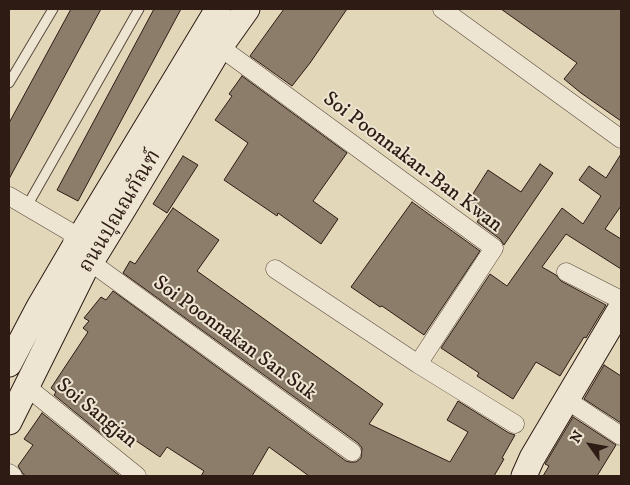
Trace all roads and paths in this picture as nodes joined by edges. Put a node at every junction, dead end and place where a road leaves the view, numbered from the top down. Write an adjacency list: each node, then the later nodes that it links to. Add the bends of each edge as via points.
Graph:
1 (53, 9): 7 (lane)
2 (139, 9): 10 (lane)
3 (218, 9): 11 (street, ถนนปุณณกัณฑ์)
4 (247, 9): 6 (street, ถนนปุณณกัณฑ์)
5 (442, 9): 8 (street)
6 (220, 48): 11 (street, ถนนปุณณกัณฑ์, via 94,257); 17 (street, Soi Poonnakan-Ban Kwan, via 494,248)
7 (9, 83)
8 (621, 139)
9 (9, 196): 10 (street)
10 (27, 206): 11 (street, via 72,233)
11 (81, 255): 16 (street, ถนนปุณณกัณฑ์, via 39,307); 18 (street, ถนนปุณณกัณฑ์); 23 (street, Soi Poonnakan San Suk)
12 (275, 269): 17 (street)
13 (566, 272): 14 (street)
14 (621, 300)
15 (621, 308): 19 (street)
16 (9, 364)
17 (418, 364): 21 (street)
18 (27, 387): 20 (street, ถนนปุณณกัณฑ์); 26 (street, Soi Sangjan)
19 (567, 400): 22 (street); 27 (street)
20 (9, 422)
21 (515, 424)
22 (621, 436)
23 (352, 452)
24 (9, 473): 25 (street)
25 (13, 476)
26 (137, 476)
27 (524, 476)

